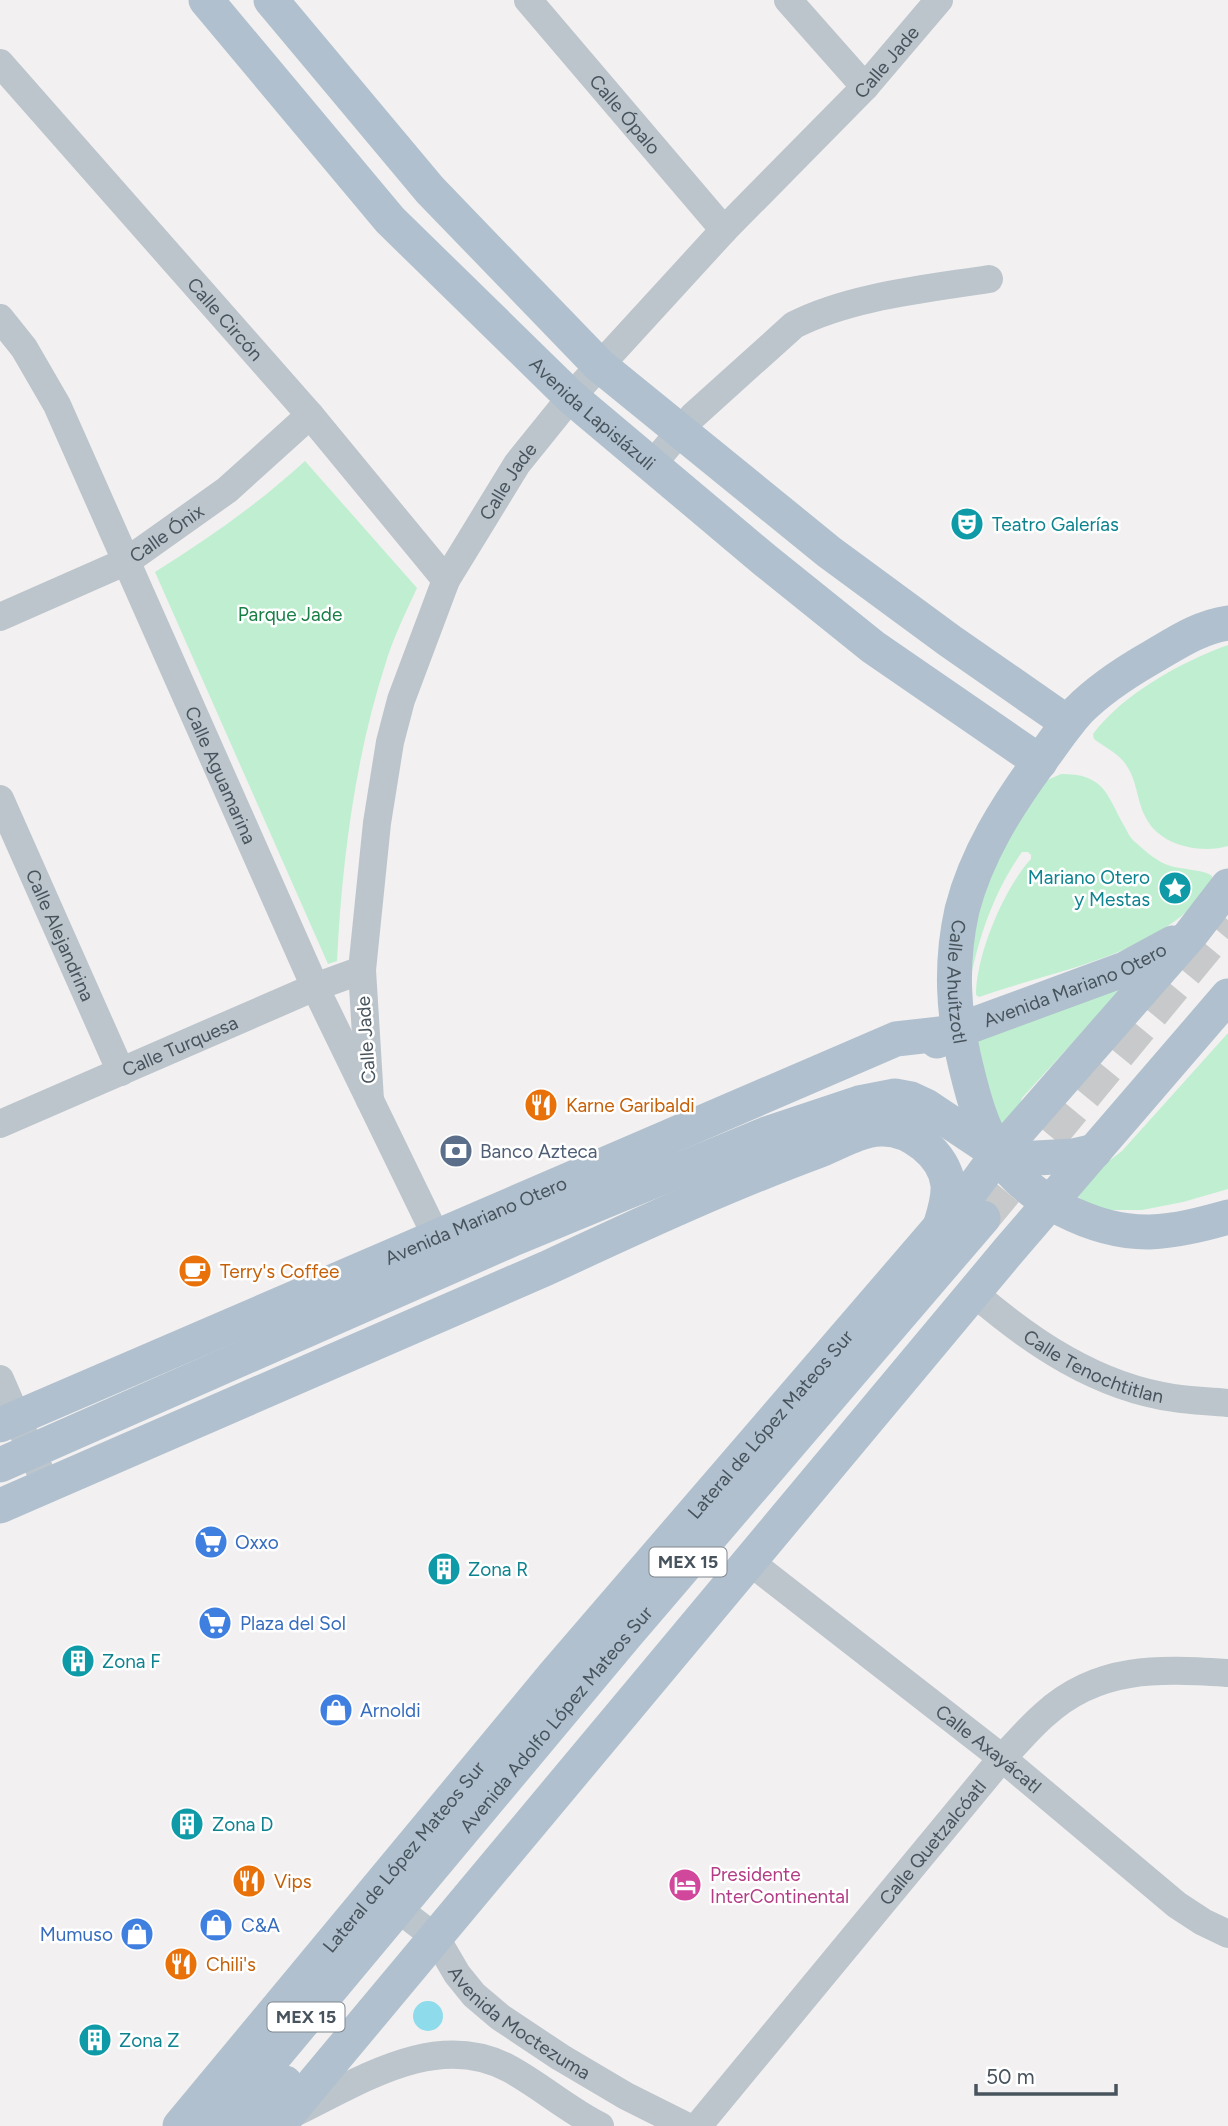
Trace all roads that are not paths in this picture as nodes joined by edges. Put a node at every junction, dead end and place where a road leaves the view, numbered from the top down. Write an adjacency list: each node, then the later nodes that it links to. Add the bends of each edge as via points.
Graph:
1 (206, 0): 12 (main road, Avenida Lapislázuli, via 390,220)
2 (271, 0): 11 (main road, Avenida Lapislázuli, via 430,190)
3 (528, 0): 8 (street, Calle Ópalo)
4 (788, 0): 7 (street)
5 (939, 0): 7 (street, Calle Jade)
6 (0, 63): 13 (street, Calle Circón)
7 (865, 87): 8 (street, Calle Jade)
8 (724, 230): 11 (street, Calle Jade)
9 (989, 279): 14 (street, via 883,296 806,319)
10 (0, 318): 16 (street, Calle Aguamarina, via 24,348 57,405)
11 (599, 365): 12 (street, Calle Jade); 14 (main road, Avenida Lapislázuli)
12 (571, 397): 15 (main road, Avenida Lapislázuli); 17 (street, Calle Jade, via 517,464)
13 (310, 415): 16 (street, Calle Ónix, via 227,490); 17 (street, Calle Circón)
14 (680, 431): 15 (street); 20 (main road, Avenida Lapislázuli, via 830,552)
15 (651, 466): 21 (main road, Avenida Lapislázuli, via 873,647)
16 (127, 561): 18 (street, Calle Ónix); 26 (street, Calle Aguamarina)
17 (446, 580): 25 (street, Calle Jade, via 419,647 390,742)
18 (0, 617)
19 (1228, 623): 20 (main road, Calle Ahuítzotl, via 1190,635 1125,673 1081,708)
20 (1056, 715): 21 (main road, Calle Ahuítzotl)
21 (1028, 754): 28 (main road, Calle Ahuítzotl, via 1019,789 989,841 962,910 954,970)
22 (0, 799): 29 (street, Calle Alejandrina)
23 (1228, 886): 24 (main road, Lateral de López Mateos Sur)
24 (1191, 933): 28 (main road, Avenida Mariano Otero, via 1125,969); 36 (main road, Lateral de López Mateos Sur)
25 (362, 970): 26 (street, Calle Turquesa); 30 (street, Calle Jade)
26 (315, 987): 29 (street, Calle Turquesa); 30 (street, Calle Aguamarina)
27 (1228, 996): 35 (main road, Lateral de López Mateos Sur)
28 (957, 1032): 33 (main road, Avenida Mariano Otero, via 808,1102); 34 (main road, Avenida Mariano Otero, via 896,1039); 36 (main road, Calle Ahuítzotl, via 978,1111)
29 (121, 1072): 32 (street, Calle Turquesa)
30 (370, 1100): 44 (street, Calle Aguamarina)
31 (859, 1103): 33 (main road, Avenida Mariano Otero); 36 (main road, Avenida Mariano Otero, via 895,1096 911,1099); 37 (main road)
32 (0, 1124)
33 (769, 1133): 38 (main road, Avenida Mariano Otero)
34 (635, 1150): 44 (main road, Avenida Mariano Otero); 45 (main road)
35 (1095, 1151): 36 (main road, Avenida Mariano Otero, via 1042,1159); 39 (main road, Lateral de López Mateos Sur)
36 (998, 1154): 39 (main road, Calle Ahuítzotl); 41 (main road, Lateral de López Mateos Sur)
37 (796, 1157): 42 (main road, via 872,1130 911,1136 924,1144 947,1178); 43 (main road)
38 (638, 1186): 43 (main road); 45 (main road, Avenida Mariano Otero)
39 (1050, 1203): 40 (main road, Calle Ahuítzotl, via 1102,1226 1150,1232); 41 (main road, Lateral de López Mateos Sur)
40 (1228, 1217)
41 (993, 1218): 42 (main road, Lateral de López Mateos Sur); 46 (main road, Lateral de López Mateos Sur); 58 (main road, Avenida Adolfo López Mateos Sur / MEX 15, via 625,1636)
42 (940, 1227): 58 (main road, Lateral de López Mateos Sur, via 555,1674)
43 (617, 1236): 53 (main road)
44 (437, 1238): 47 (main road, Avenida Mariano Otero)
45 (515, 1238): 48 (main road, Avenida Mariano Otero)
46 (974, 1293): 50 (street, Calle Tenochtitlan, via 1031,1339 1099,1375 1172,1398); 55 (main road, Lateral de López Mateos Sur)
47 (198, 1339): 48 (main road); 51 (main road, Avenida Mariano Otero)
48 (273, 1344): 52 (main road, Avenida Mariano Otero)
49 (0, 1379): 51 (street)
50 (1228, 1403)
51 (8, 1421): 52 (street)
52 (16, 1458): 53 (street)
53 (47, 1486): 54 (main road)
54 (0, 1506)
55 (750, 1562): 57 (street, Calle Axayácatl); 58 (main road, Lateral de López Mateos Sur)
56 (1228, 1673): 57 (street, Calle Quetzalcóatl, via 1133,1672 1087,1685 1045,1713)
57 (1002, 1758): 59 (street, Calle Axayácatl, via 1177,1905); 66 (street, Calle Quetzalcóatl)
58 (406, 1916): 60 (main road, Lateral de López Mateos Sur); 61 (main road, Lateral de López Mateos Sur); 62 (main road, Avenida Adolfo López Mateos Sur / MEX 15); 63 (main road, Avenida Adolfo López Mateos Sur / MEX 15); 65 (street, Avenida Moctezuma, via 474,1995 500,2017 626,2096)
59 (1228, 1934)
60 (281, 2122): 64 (street, Avenida Moctezuma, via 398,2064 421,2057 461,2055 511,2069)
61 (180, 2126)
62 (216, 2126)
63 (249, 2126)
64 (600, 2126)
65 (686, 2126)
66 (698, 2126)

